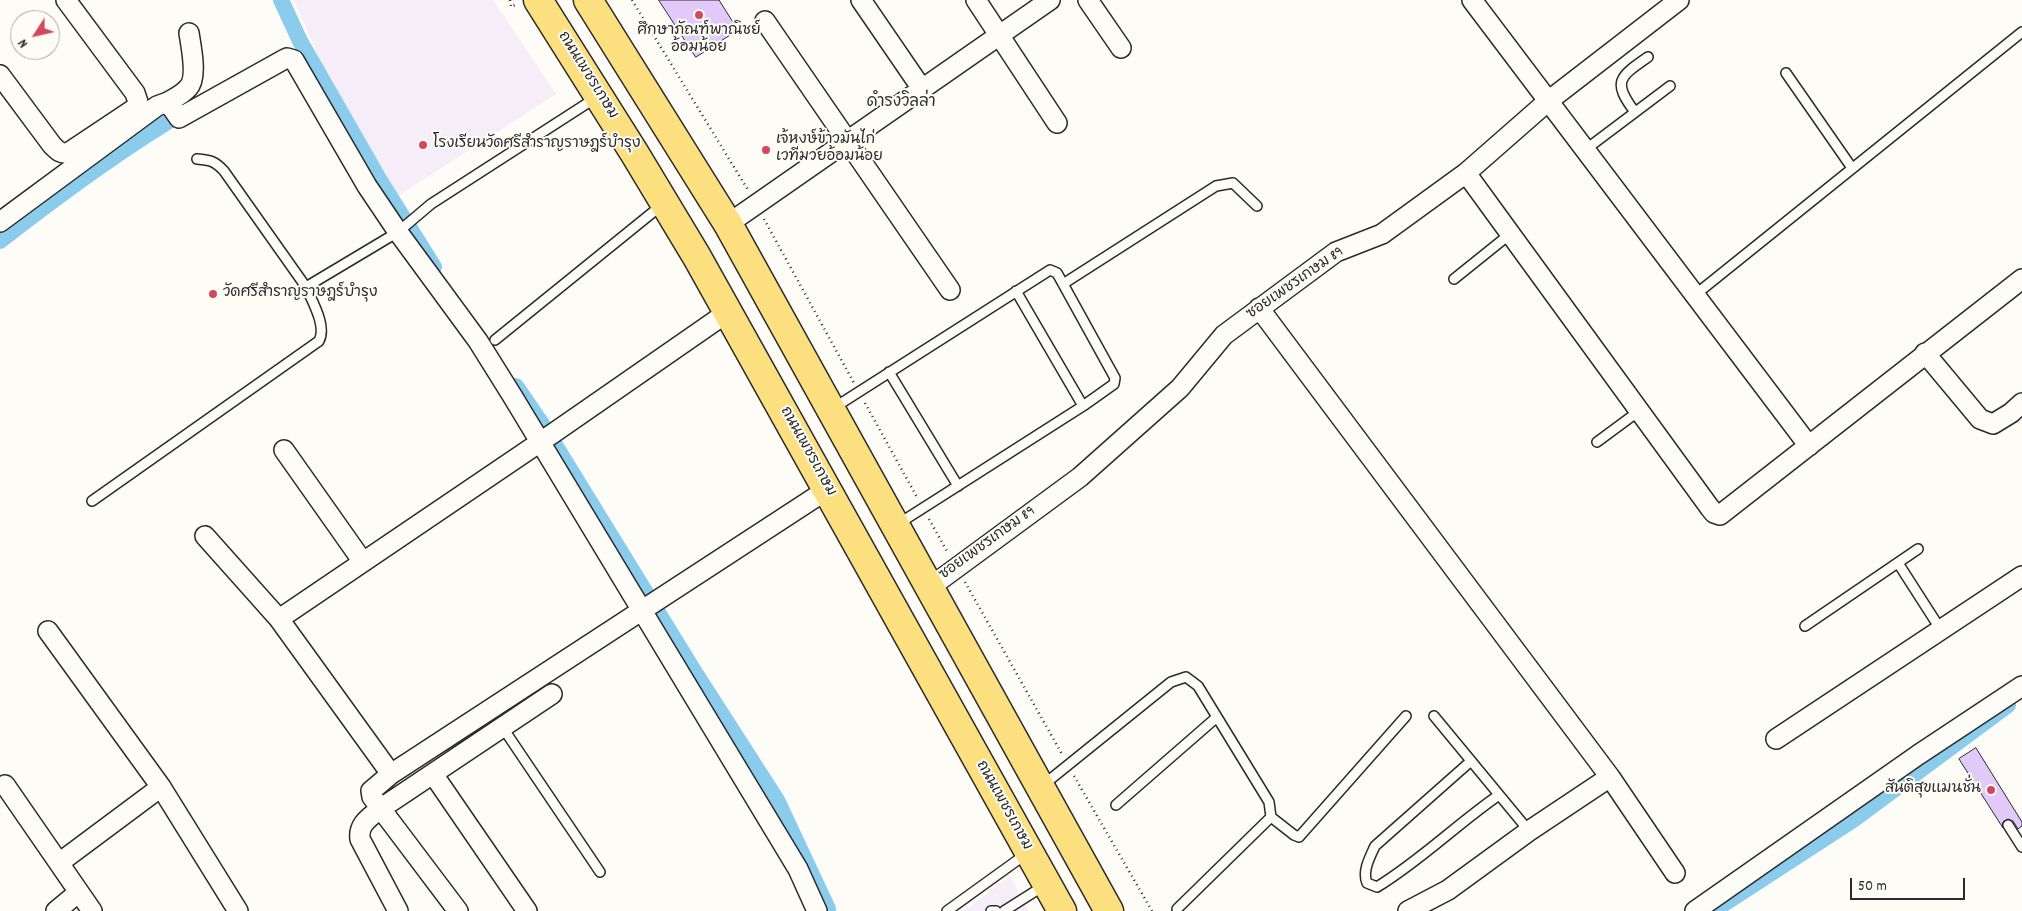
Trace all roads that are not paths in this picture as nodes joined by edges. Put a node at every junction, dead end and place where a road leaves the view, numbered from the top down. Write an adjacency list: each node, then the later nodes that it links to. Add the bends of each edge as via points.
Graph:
1 (66, 0): 17 (street, via 136,93 137,107 62,154)
2 (588, 0): 25 (main road)
3 (861, 0): 19 (street)
4 (976, 0): 13 (street)
5 (1050, 0): 13 (street)
6 (1088, 0): 14 (street)
7 (1472, 0): 21 (street)
8 (1679, 0): 21 (street, ซอยเพชรเกษม 89)
9 (547, 4): 20 (main road, ถนนเพชรเกษม)
10 (764, 21): 26 (street)
11 (190, 32): 22 (street, via 192,82)
12 (2022, 32): 30 (lane)
13 (1000, 35): 19 (street); 24 (street)
14 (1121, 48)
15 (1648, 57): 23 (lane, via 1621,79 1624,98)
16 (1786, 73): 30 (lane)
17 (0, 75)
18 (1670, 86): 23 (lane)
19 (922, 89): 26 (street)
20 (599, 95): 28 (main road, ถนนเพชรเกษม); 36 (lane, via 431,204)
21 (1547, 102): 27 (street); 31 (street, ซอยเพชรเกษม 89)
22 (172, 108): 34 (street, via 157,106); 36 (street, via 287,58 294,60 367,186)
23 (1636, 112): 27 (lane)
24 (1058, 123)
25 (670, 129): 28 (main road); 35 (main road)
26 (848, 141): 35 (street); 42 (street)
27 (1584, 151): 44 (street)
28 (636, 154): 32 (main road, ถนนเพชรเกษม)
29 (197, 159): 41 (lane, via 212,160 224,171)
30 (1852, 168): 44 (lane)
31 (1466, 172): 37 (street); 45 (street, ซอยเพชรเกษม 89, via 1382,234 1336,252)
32 (665, 203): 46 (main road, ถนนเพชรเกษม); 47 (lane)
33 (1257, 206): 40 (lane, via 1233,183 1216,186)
34 (0, 222)
35 (728, 224): 52 (main road)
36 (400, 230): 41 (lane); 54 (street)
37 (1510, 234): 39 (lane); 53 (street)
38 (2022, 278): 48 (street)
39 (1454, 279)
40 (1063, 284): 43 (lane, via 1057,273 1050,270); 51 (lane, via 1115,378 1112,386)
41 (306, 286): 60 (lane, via 320,324 320,341)
42 (950, 290)
43 (1016, 291): 49 (lane); 51 (lane)
44 (1695, 295): 56 (street)
45 (1259, 308): 67 (street, ซอยเพชรเกษม 89, via 1224,335 1180,388 1080,477); 83 (street)
46 (728, 312): 54 (street); 59 (main road, ถนนเพชรเกษม)
47 (495, 340)
48 (1925, 353): 50 (street, via 1980,419 1993,424); 56 (street)
49 (889, 372): 52 (lane); 58 (lane)
50 (2022, 404)
51 (1083, 406): 58 (lane)
52 (832, 409): 61 (main road)
53 (1639, 411): 55 (lane); 56 (street, via 1710,508 1720,515)
54 (545, 438): 64 (street); 68 (street)
55 (1597, 442)
56 (1809, 446)
57 (284, 450): 64 (street)
58 (958, 486): 61 (lane)
59 (828, 489): 68 (street); 94 (main road, ถนนเพชรเกษม)
60 (92, 501)
61 (895, 525): 67 (main road)
62 (205, 536): 69 (street)
63 (1918, 549): 65 (lane)
64 (363, 562): 69 (street)
65 (1898, 563): 70 (lane); 72 (lane)
66 (2022, 576): 72 (street)
67 (929, 588): 86 (main road)
68 (648, 607): 81 (street); 107 (street, via 798,869)
69 (279, 619): 81 (street)
70 (1805, 626)
71 (48, 630): 85 (street)
72 (1941, 630): 79 (street)
73 (2022, 686): 115 (street)
74 (552, 694): 78 (street)
75 (1406, 716): 90 (lane, via 1299,837)
76 (1434, 716): 80 (lane)
77 (1217, 717): 86 (lane, via 1198,686 1186,677 1171,682); 88 (lane); 90 (lane, via 1269,802)
78 (503, 728): 82 (street); 96 (lane)
79 (1776, 739)
80 (1471, 761): 87 (lane); 87 (lane, via 1374,846 1367,865 1367,883 1377,886 1397,874)
81 (391, 774): 89 (street, via 371,791)
82 (433, 774): 89 (street); 106 (street)
83 (1610, 777): 92 (street); 97 (street)
84 (5, 785): 95 (street)
85 (161, 787): 95 (street); 103 (street)
86 (1040, 788): 113 (main road)
87 (1498, 794): 92 (lane)
88 (1116, 805)
89 (380, 809): 104 (street, via 363,823 360,839); 105 (street)
90 (1271, 817): 100 (lane)
91 (2008, 825): 93 (lane)
92 (1529, 831): 114 (street, via 1448,890)
93 (2022, 847)
94 (1029, 851): 98 (main road, ถนนเพชรเกษม); 108 (lane)
95 (59, 863): 99 (street)
96 (600, 872)
97 (1675, 873)
98 (1047, 884): 111 (lane); 112 (main road, ถนนเพชรเกษม)
99 (79, 892): 101 (street); 102 (street)
100 (1177, 909)
101 (56, 911)
102 (92, 911)
103 (238, 911)
104 (398, 911)
105 (458, 911)
106 (527, 911)
107 (817, 911)
108 (948, 911)
109 (991, 911): 110 (lane)
110 (996, 911)
111 (1004, 911)
112 (1062, 911)
113 (1110, 911)
114 (1408, 911)
115 (1695, 911)

